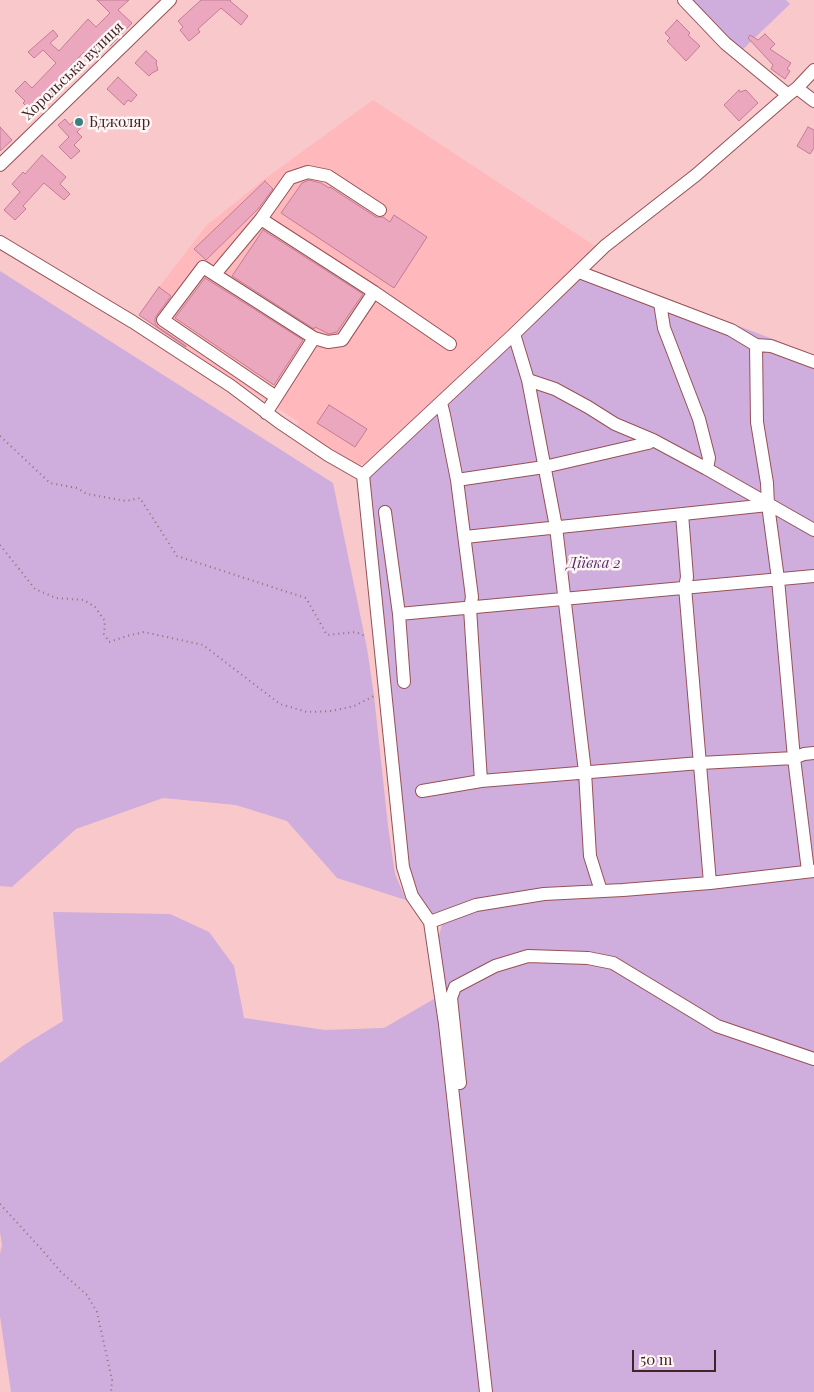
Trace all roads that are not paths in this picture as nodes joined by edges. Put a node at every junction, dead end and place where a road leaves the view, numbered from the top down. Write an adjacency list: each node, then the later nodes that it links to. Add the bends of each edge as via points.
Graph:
1 (170, 0): 6 (street, Хорольська вулиця)
2 (684, 0): 4 (street, via 725,43)
3 (814, 70): 4 (street)
4 (793, 91): 5 (street); 10 (street, via 696,175 605,246)
5 (814, 101)
6 (0, 165)
7 (380, 210): 8 (street, via 328,176 308,172 290,178)
8 (261, 219): 11 (street); 12 (street)
9 (0, 242): 22 (street, via 141,327)
10 (579, 272): 13 (street); 14 (street)
11 (215, 274): 15 (street); 20 (street, via 203,267 162,320)
12 (374, 292): 15 (street, via 342,340 328,342); 16 (street)
13 (660, 303): 17 (street, via 731,330); 25 (street, via 664,328 699,419 709,458)
14 (514, 334): 19 (street); 21 (street)
15 (314, 338): 20 (street)
16 (450, 344)
17 (756, 345): 18 (street, via 770,346); 28 (street, via 757,422)
18 (814, 362)
19 (528, 380): 23 (street, via 556,389 615,424); 24 (street)
20 (276, 396): 22 (street)
21 (441, 403): 26 (street); 27 (street)
22 (266, 413): 26 (street)
23 (653, 440): 24 (street); 25 (street)
24 (544, 466): 27 (street); 31 (street)
25 (707, 469): 28 (street)
26 (363, 475): 50 (street, via 403,867 412,896)
27 (457, 480): 33 (street)
28 (768, 505): 30 (street); 32 (street); 35 (street)
29 (385, 512): 39 (street)
30 (682, 514): 31 (street); 36 (street)
31 (556, 527): 33 (street); 37 (street)
32 (814, 530)
33 (465, 537): 38 (street, via 472,598)
34 (814, 576): 35 (street)
35 (778, 579): 36 (street); 42 (street)
36 (685, 587): 37 (street); 43 (street)
37 (564, 599): 38 (street); 44 (street)
38 (470, 608): 39 (street); 45 (street)
39 (399, 614): 40 (street)
40 (404, 682)
41 (814, 753): 42 (street)
42 (794, 758): 43 (street); 47 (street)
43 (700, 764): 44 (street); 48 (street)
44 (585, 772): 45 (street); 49 (street, via 590,856)
45 (481, 781): 46 (street)
46 (422, 791)
47 (811, 871): 48 (street)
48 (710, 883): 49 (street)
49 (601, 892): 50 (street, via 544,894 476,905)
50 (430, 922): 53 (street)
51 (814, 1060): 52 (street, via 717,1026 613,963 588,958 528,956 495,966 455,987 451,998)
52 (461, 1093)
53 (486, 1392)

